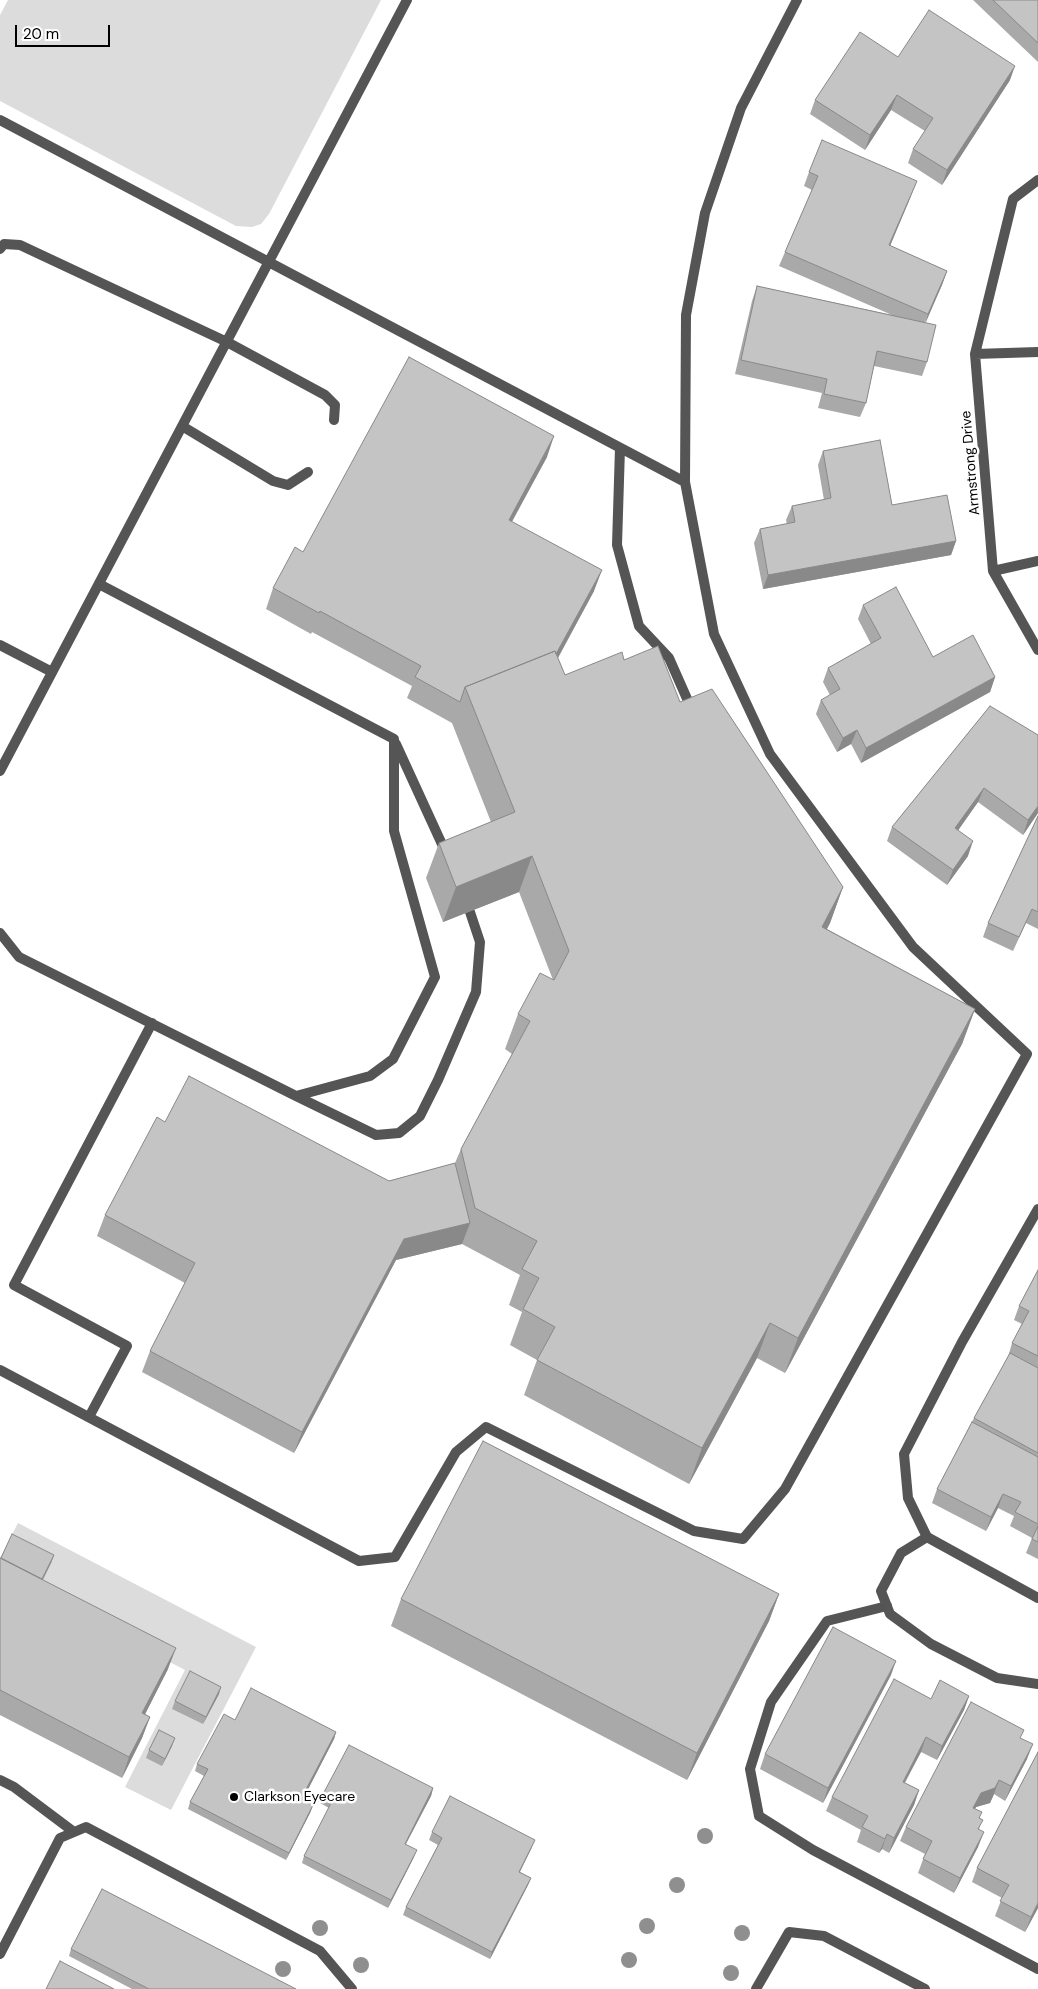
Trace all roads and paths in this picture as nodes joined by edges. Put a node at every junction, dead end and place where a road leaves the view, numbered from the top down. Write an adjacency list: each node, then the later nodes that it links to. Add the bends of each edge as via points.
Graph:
1 (407, 0): 6 (street)
2 (797, 0): 14 (street, via 740,108 705,213 686,316)
3 (0, 120): 6 (street)
4 (1038, 180): 9 (street, Armstrong Drive, via 1013,199)
5 (0, 249): 7 (street, via 4,244 20,245)
6 (269, 262): 7 (street); 12 (street)
7 (227, 342): 10 (street, via 325,395 335,405); 11 (street)
8 (1038, 352): 9 (street)
9 (976, 354): 16 (street, Armstrong Drive)
10 (334, 420)
11 (182, 426): 13 (street, via 273,481 288,484); 17 (street)
12 (620, 448): 14 (street); 21 (street, via 617,545 639,626 669,658)
13 (308, 472)
14 (685, 482): 31 (street, via 714,634 770,754 913,947 1027,1054 785,1489 743,1539 694,1531 486,1427 456,1452 395,1557 359,1561)
15 (1038, 561): 16 (street)
16 (994, 571): 19 (street, Armstrong Drive)
17 (99, 584): 20 (street); 22 (street)
18 (0, 645): 20 (street)
19 (1038, 650)
20 (52, 672): 23 (street)
21 (693, 713)
22 (394, 739): 24 (street); 28 (street, via 394,831 435,977 393,1059 370,1076)
23 (0, 771)
24 (449, 859)
25 (470, 912): 28 (street, via 480,942 476,992 420,1116 399,1133 376,1135)
26 (0, 933): 27 (street, via 19,956)
27 (152, 1023): 28 (street); 31 (street, via 14,1284 127,1346)
28 (296, 1096)
29 (1038, 1209): 32 (street, via 962,1342 904,1454 908,1498)
30 (0, 1370): 31 (street)
31 (89, 1417)
32 (927, 1537): 33 (street); 34 (street, via 901,1554 881,1591)
33 (1038, 1598)
34 (887, 1606): 35 (street, via 890,1614 931,1644 997,1678); 39 (street, via 827,1621 771,1702 750,1769 759,1816 814,1850)
35 (1038, 1684)
36 (0, 1780): 37 (street)
37 (74, 1832): 38 (street, via 60,1838); 40 (street, via 86,1827 320,1951)
38 (0, 1954)
39 (1038, 1969)
40 (352, 1989)
41 (756, 1989): 42 (street, via 789,1932 824,1936)
42 (925, 1989)

